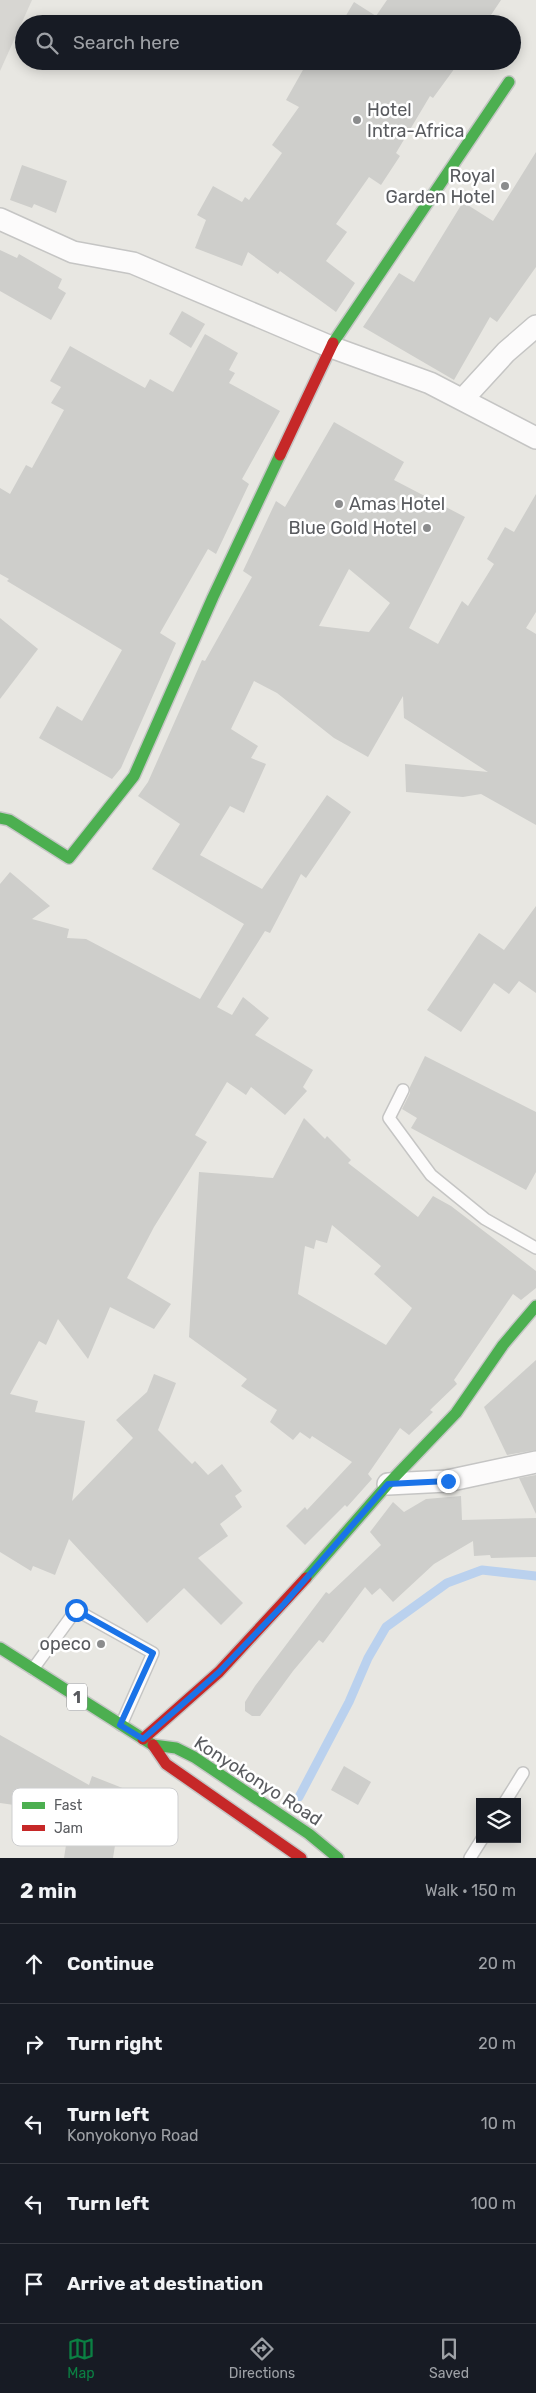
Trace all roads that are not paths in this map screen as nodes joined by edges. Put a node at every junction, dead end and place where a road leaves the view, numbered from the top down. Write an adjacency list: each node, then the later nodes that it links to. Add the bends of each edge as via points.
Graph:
1 (509, 82): 4 (street)
2 (0, 219): 4 (street, via 73,252 133,263)
3 (536, 326): 5 (street, via 506,352)
4 (331, 348): 5 (street, via 430,383); 7 (street, via 217,588 134,776 68,858 9,820)
5 (463, 399): 6 (street)
6 (536, 438)
7 (0, 818)
8 (403, 1090): 9 (lane, via 389,1118 431,1174 485,1219)
9 (536, 1248)
10 (536, 1306): 12 (street, via 503,1345 456,1413)
11 (536, 1462): 12 (street, via 448,1481)
12 (388, 1484): 16 (street, via 284,1604)
13 (0, 1648): 14 (street, Konyokonyo Road / 1)
14 (33, 1669): 15 (street, Konyokonyo Road / 1); 15 (lane, via 76,1610 153,1653)
15 (120, 1725): 16 (street, Konyokonyo Road / 1)
16 (148, 1742): 20 (street, Konyokonyo Road / 1, via 166,1764); 21 (street, Konyokonyo Road / 1, via 176,1748 194,1757 309,1834)
17 (523, 1773): 18 (lane)
18 (507, 1798)
19 (479, 1843): 22 (lane)
20 (298, 1856)
21 (338, 1858)
22 (470, 1858)

